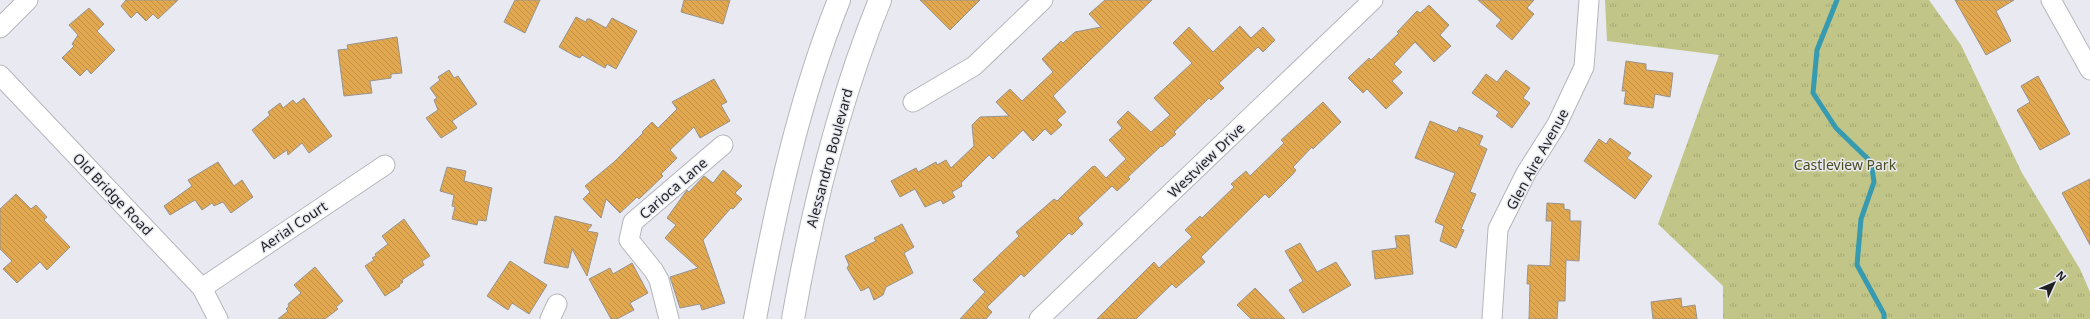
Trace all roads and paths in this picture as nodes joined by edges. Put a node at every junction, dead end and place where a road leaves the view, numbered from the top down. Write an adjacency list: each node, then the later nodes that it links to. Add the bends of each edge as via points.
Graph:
1 (28, 0): 8 (street)
2 (839, 0): 17 (main road, via 789,156 770,234)
3 (880, 0): 18 (main road, Alessandro Boulevard, via 843,102 823,171 806,243)
4 (1043, 0): 11 (street, via 974,66)
5 (1373, 0): 19 (street, Westview Drive)
6 (1589, 0): 20 (street, Glen Aire Avenue, via 1584,67 1557,124 1526,173 1498,229)
7 (2052, 0): 9 (street)
8 (0, 28)
9 (2090, 70)
10 (0, 75): 14 (street, Old Bridge Road)
11 (913, 102)
12 (723, 145): 16 (street, Carioca Lane, via 633,222 629,240 659,280)
13 (385, 165): 14 (street, Aerial Court)
14 (202, 288): 15 (street, Old Bridge Road)
15 (218, 319)
16 (669, 319)
17 (755, 319)
18 (793, 319)
19 (1039, 319)
20 (1492, 319)

